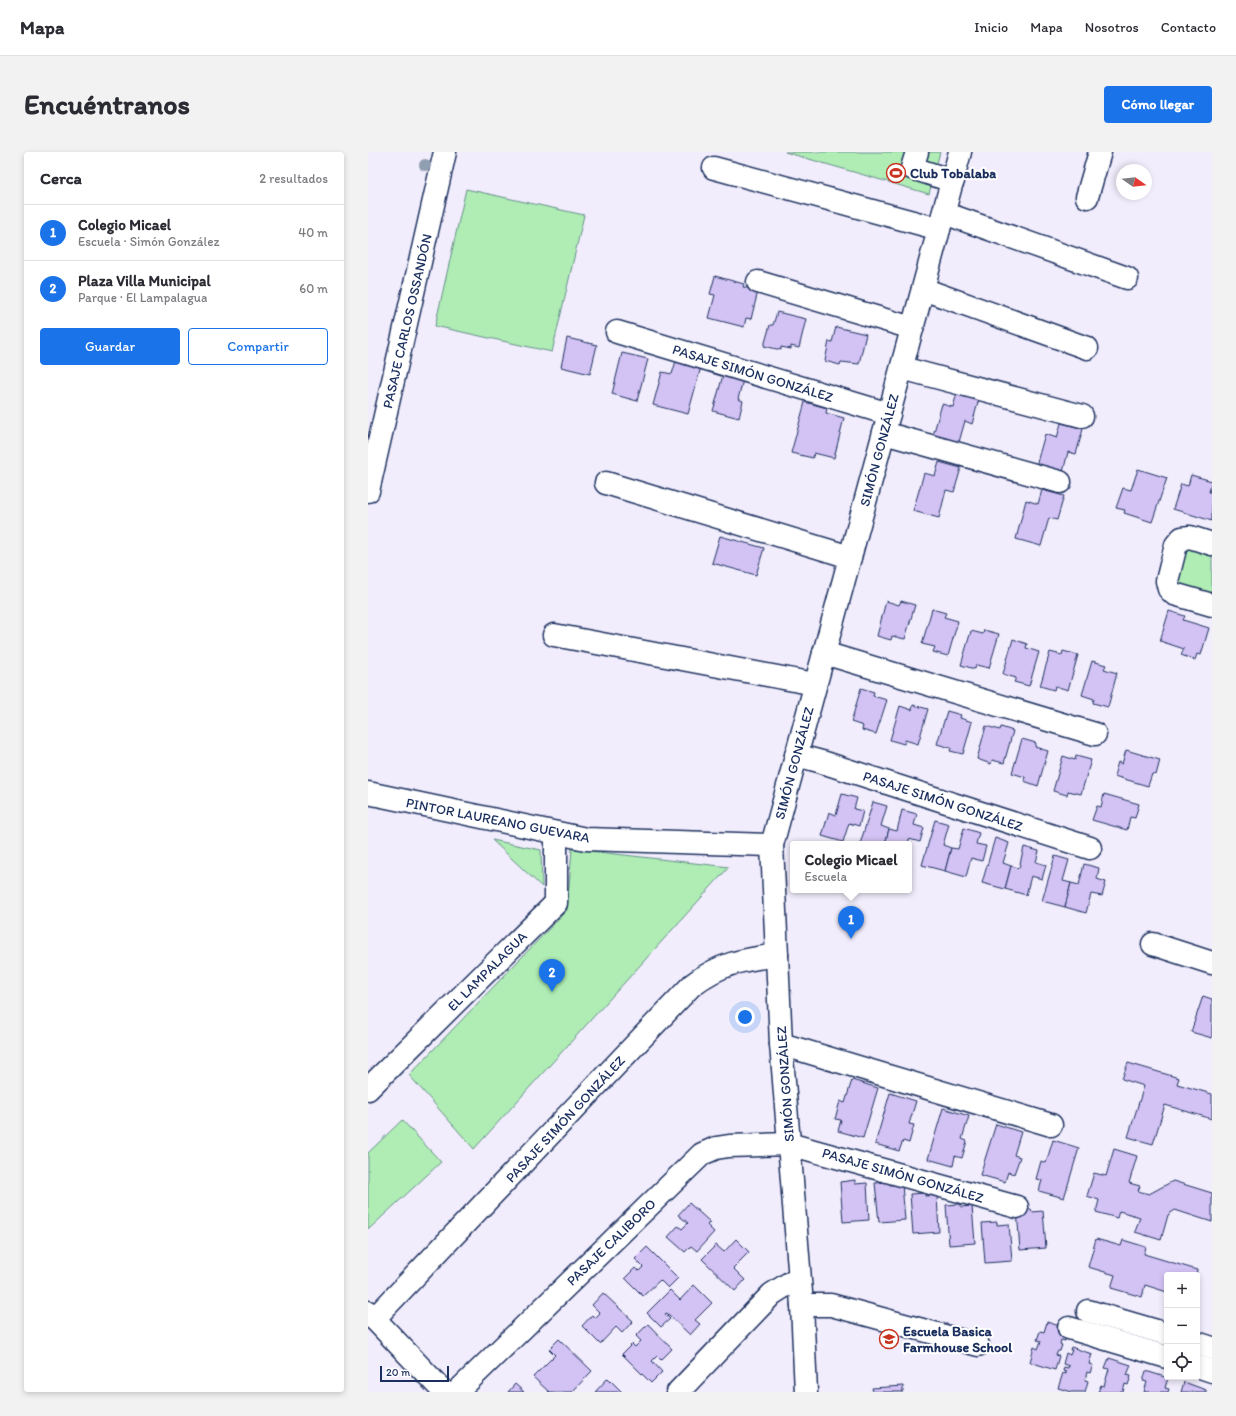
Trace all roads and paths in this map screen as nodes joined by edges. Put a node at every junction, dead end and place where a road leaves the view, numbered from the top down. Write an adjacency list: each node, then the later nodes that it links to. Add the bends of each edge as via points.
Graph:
1 (445, 152): 20 (street, PASAJE CARLOS OSSANDÓN)
2 (917, 152): 6 (street, via 912,168)
3 (960, 152): 6 (street, SIMÓN GONZÁLEZ)
4 (1100, 152): 7 (street)
5 (714, 168): 8 (street)
6 (952, 180): 8 (street, SIMÓN GONZÁLEZ)
7 (1088, 197)
8 (941, 221): 9 (street); 11 (street, SIMÓN GONZÁLEZ)
9 (1127, 278)
10 (758, 282): 12 (street)
11 (923, 289): 12 (street, SIMÓN GONZÁLEZ); 14 (street)
12 (912, 328): 15 (street, SIMÓN GONZÁLEZ)
13 (617, 332): 17 (street, PASAJE SIMÓN GONZÁLEZ)
14 (1087, 348)
15 (902, 368): 16 (street); 17 (street, SIMÓN GONZÁLEZ)
16 (1082, 416)
17 (886, 424): 18 (street, PASAJE SIMÓN GONZÁLEZ); 22 (street, SIMÓN GONZÁLEZ)
18 (1060, 482)
19 (606, 483): 22 (street)
20 (368, 491)
21 (1212, 544): 23 (street, via 1190,537 1182,538 1176,545 1167,581 1169,589 1174,594)
22 (850, 556): 25 (street, SIMÓN GONZÁLEZ)
23 (1212, 605)
24 (554, 635): 26 (street)
25 (824, 653): 26 (street, SIMÓN GONZÁLEZ); 27 (street)
26 (815, 684): 28 (street, SIMÓN GONZÁLEZ)
27 (1095, 734)
28 (796, 755): 31 (street, SIMÓN GONZÁLEZ); 32 (street, PASAJE SIMÓN GONZÁLEZ)
29 (370, 795): 30 (street, PINTOR LAUREANO GUEVARA)
30 (556, 833): 31 (street, PINTOR LAUREANO GUEVARA, via 586,839); 37 (street, EL LAMPALAGUA, via 556,903)
31 (772, 844): 34 (street, SIMÓN GONZÁLEZ)
32 (1090, 848)
33 (1153, 944): 35 (street)
34 (777, 955): 36 (street, SIMÓN GONZÁLEZ); 44 (street, PASAJE SIMÓN GONZÁLEZ, via 732,963 716,969 692,985)
35 (1212, 963)
36 (781, 1044): 38 (street); 39 (street, SIMÓN GONZÁLEZ)
37 (368, 1089)
38 (1051, 1125)
39 (789, 1144): 40 (street, PASAJE SIMÓN GONZÁLEZ); 41 (street, SIMÓN GONZÁLEZ); 54 (street, PASAJE CALIBORO, via 729,1146 702,1154)
40 (1017, 1207)
41 (799, 1277): 42 (street, SIMÓN GONZÁLEZ); 55 (street, via 772,1294)
42 (802, 1306): 48 (street, via 831,1305); 56 (street, SIMÓN GONZÁLEZ)
43 (1088, 1311): 46 (street)
44 (371, 1315): 53 (street)
45 (1069, 1328): 50 (street)
46 (1164, 1333)
47 (1200, 1344): 49 (street)
48 (978, 1345)
49 (1212, 1348)
50 (1164, 1356)
51 (1200, 1367): 52 (street)
52 (1212, 1371)
53 (444, 1392)
54 (457, 1392)
55 (678, 1392)
56 (806, 1392)

